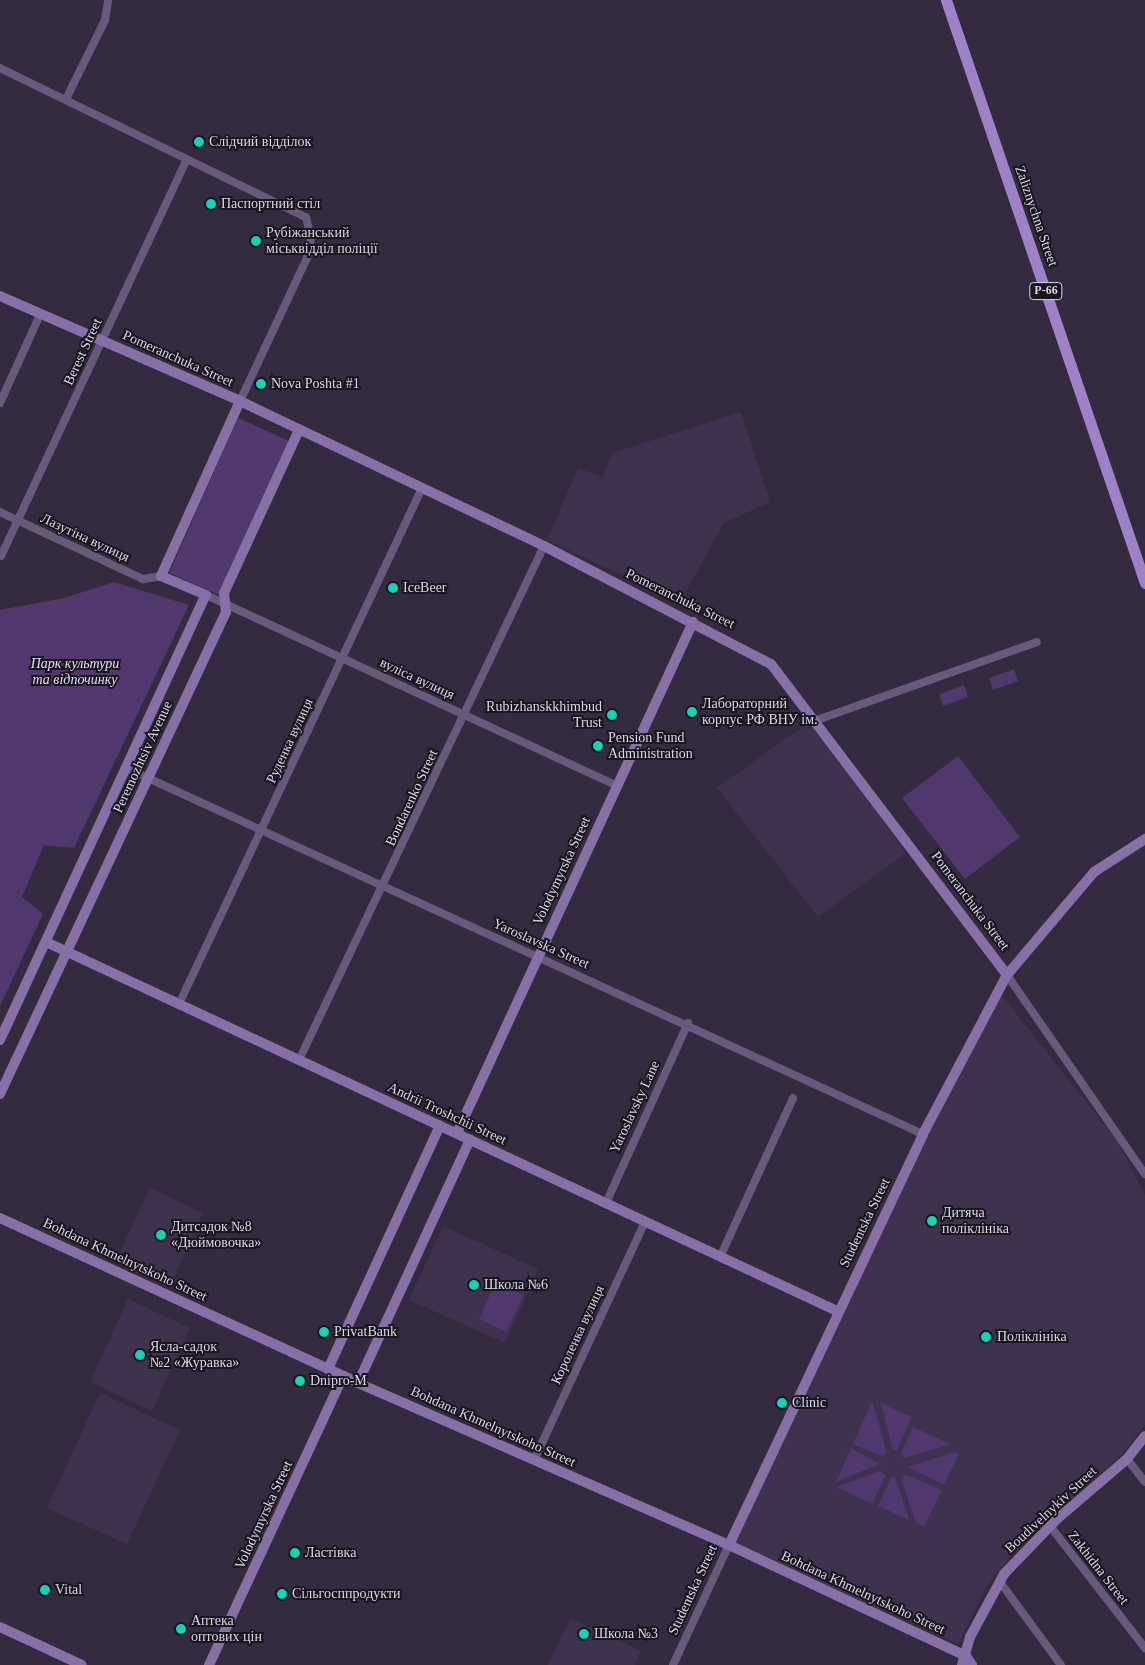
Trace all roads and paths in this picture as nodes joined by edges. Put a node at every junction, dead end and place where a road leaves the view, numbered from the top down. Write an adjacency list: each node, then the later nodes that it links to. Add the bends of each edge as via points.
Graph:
1 (108, 0): 4 (street, via 105,20)
2 (946, 0): 18 (main road, Zaliznychna Street / Р-66)
3 (0, 68): 4 (street)
4 (66, 99): 5 (street)
5 (187, 159): 8 (street, Berest Street); 10 (street, via 306,218 311,238 307,258)
6 (0, 296): 7 (street, Pomeranchuka Street)
7 (40, 315): 8 (street, Pomeranchuka Street); 9 (street)
8 (102, 341): 10 (street, Pomeranchuka Street); 14 (street, Berest Street)
9 (0, 402)
10 (240, 402): 11 (street, Pomeranchuka Street); 17 (street)
11 (300, 430): 12 (street, Pomeranchuka Street); 20 (street, Peremozhtsiv Avenue, via 224,593)
12 (422, 488): 15 (street, Pomeranchuka Street); 23 (street, Руденка вулиця)
13 (0, 512): 14 (street, Лазутіна вулиця)
14 (17, 520): 16 (street, Berest Street); 17 (street, Лазутіна вулиця, via 143,579)
15 (544, 546): 21 (street, Pomeranchuka Street); 24 (street, Bondarenko Street)
16 (1, 556)
17 (161, 576): 19 (street)
18 (1145, 583)
19 (206, 595): 20 (street, вуліса вулиця); 26 (street, Peremozhtsiv Avenue)
20 (227, 604): 23 (street, вуліса вулиця); 27 (street, Peremozhtsiv Avenue)
21 (693, 622): 25 (street, Pomeranchuka Street, via 771,664); 28 (street, Volodymyrska Street)
22 (1037, 642): 25 (street)
23 (343, 658): 24 (street, вуліса вулиця); 29 (street, Руденка вулиця)
24 (464, 715): 28 (street, вуліса вулиця); 31 (street, Bondarenko Street)
25 (817, 720): 35 (street, Pomeranchuka Street)
26 (126, 768): 27 (street, Yaroslavska Street); 32 (street, Peremozhtsiv Avenue)
27 (147, 779): 29 (street, Yaroslavska Street); 33 (street, Peremozhtsiv Avenue)
28 (617, 786): 34 (street, Volodymyrska Street)
29 (263, 832): 31 (street, Yaroslavska Street); 36 (street, Руденка вулиця)
30 (1145, 839): 35 (street, Studentska Street, via 1094,872)
31 (384, 886): 34 (street, Yaroslavska Street); 39 (street, Bondarenko Street)
32 (46, 942): 33 (street, Andrii Troshchii Street); 38 (street, Peremozhtsiv Avenue)
33 (66, 952): 36 (street, Andrii Troshchii Street); 40 (street, Peremozhtsiv Avenue)
34 (537, 957): 37 (street, Yaroslavska Street); 43 (street, Volodymyrska Street)
35 (1008, 975): 44 (street, Studentska Street); 46 (street, Pomeranchuka Street)
36 (179, 1004): 39 (street, Andrii Troshchii Street)
37 (688, 1023): 44 (street, Yaroslavska Street); 47 (street, Yaroslavsky Lane)
38 (0, 1040)
39 (299, 1060): 42 (street, Andrii Troshchii Street)
40 (0, 1094)
41 (793, 1098): 50 (street)
42 (440, 1126): 43 (street, Andrii Troshchii Street); 52 (street)
43 (457, 1133): 45 (street, Andrii Troshchii Street)
44 (923, 1134): 51 (street, Studentska Street)
45 (470, 1140): 47 (street, Andrii Troshchii Street); 54 (street)
46 (1145, 1174)
47 (606, 1203): 49 (street, Andrii Troshchii Street)
48 (0, 1218): 52 (street, Bohdana Khmelnytskoho Street)
49 (645, 1222): 50 (street, Andrii Troshchii Street); 57 (street, Короленка вулиця)
50 (720, 1257): 51 (street, Andrii Troshchii Street)
51 (837, 1311): 60 (street, Studentska Street)
52 (328, 1369): 53 (street, Bohdana Khmelnytskoho Street)
53 (343, 1376): 54 (street, Bohdana Khmelnytskoho Street); 66 (street, Volodymyrska Street)
54 (358, 1383): 57 (street, Bohdana Khmelnytskoho Street)
55 (1145, 1436): 56 (street, Boudivelnykiv Street)
56 (1127, 1459): 58 (street); 59 (street, Boudivelnykiv Street)
57 (534, 1460): 60 (street, Bohdana Khmelnytskoho Street)
58 (1145, 1482)
59 (1050, 1526): 61 (street, Boudivelnykiv Street); 63 (street, Zakhidna Street)
60 (729, 1546): 64 (street, Bohdana Khmelnytskoho Street); 67 (street, Studentska Street)
61 (1000, 1582): 64 (street, Boudivelnykiv Street, via 970,1638); 68 (street)
62 (0, 1627): 65 (street)
63 (1145, 1648)
64 (967, 1662)
65 (82, 1665)
66 (209, 1665)
67 (673, 1665)
68 (1062, 1665)

